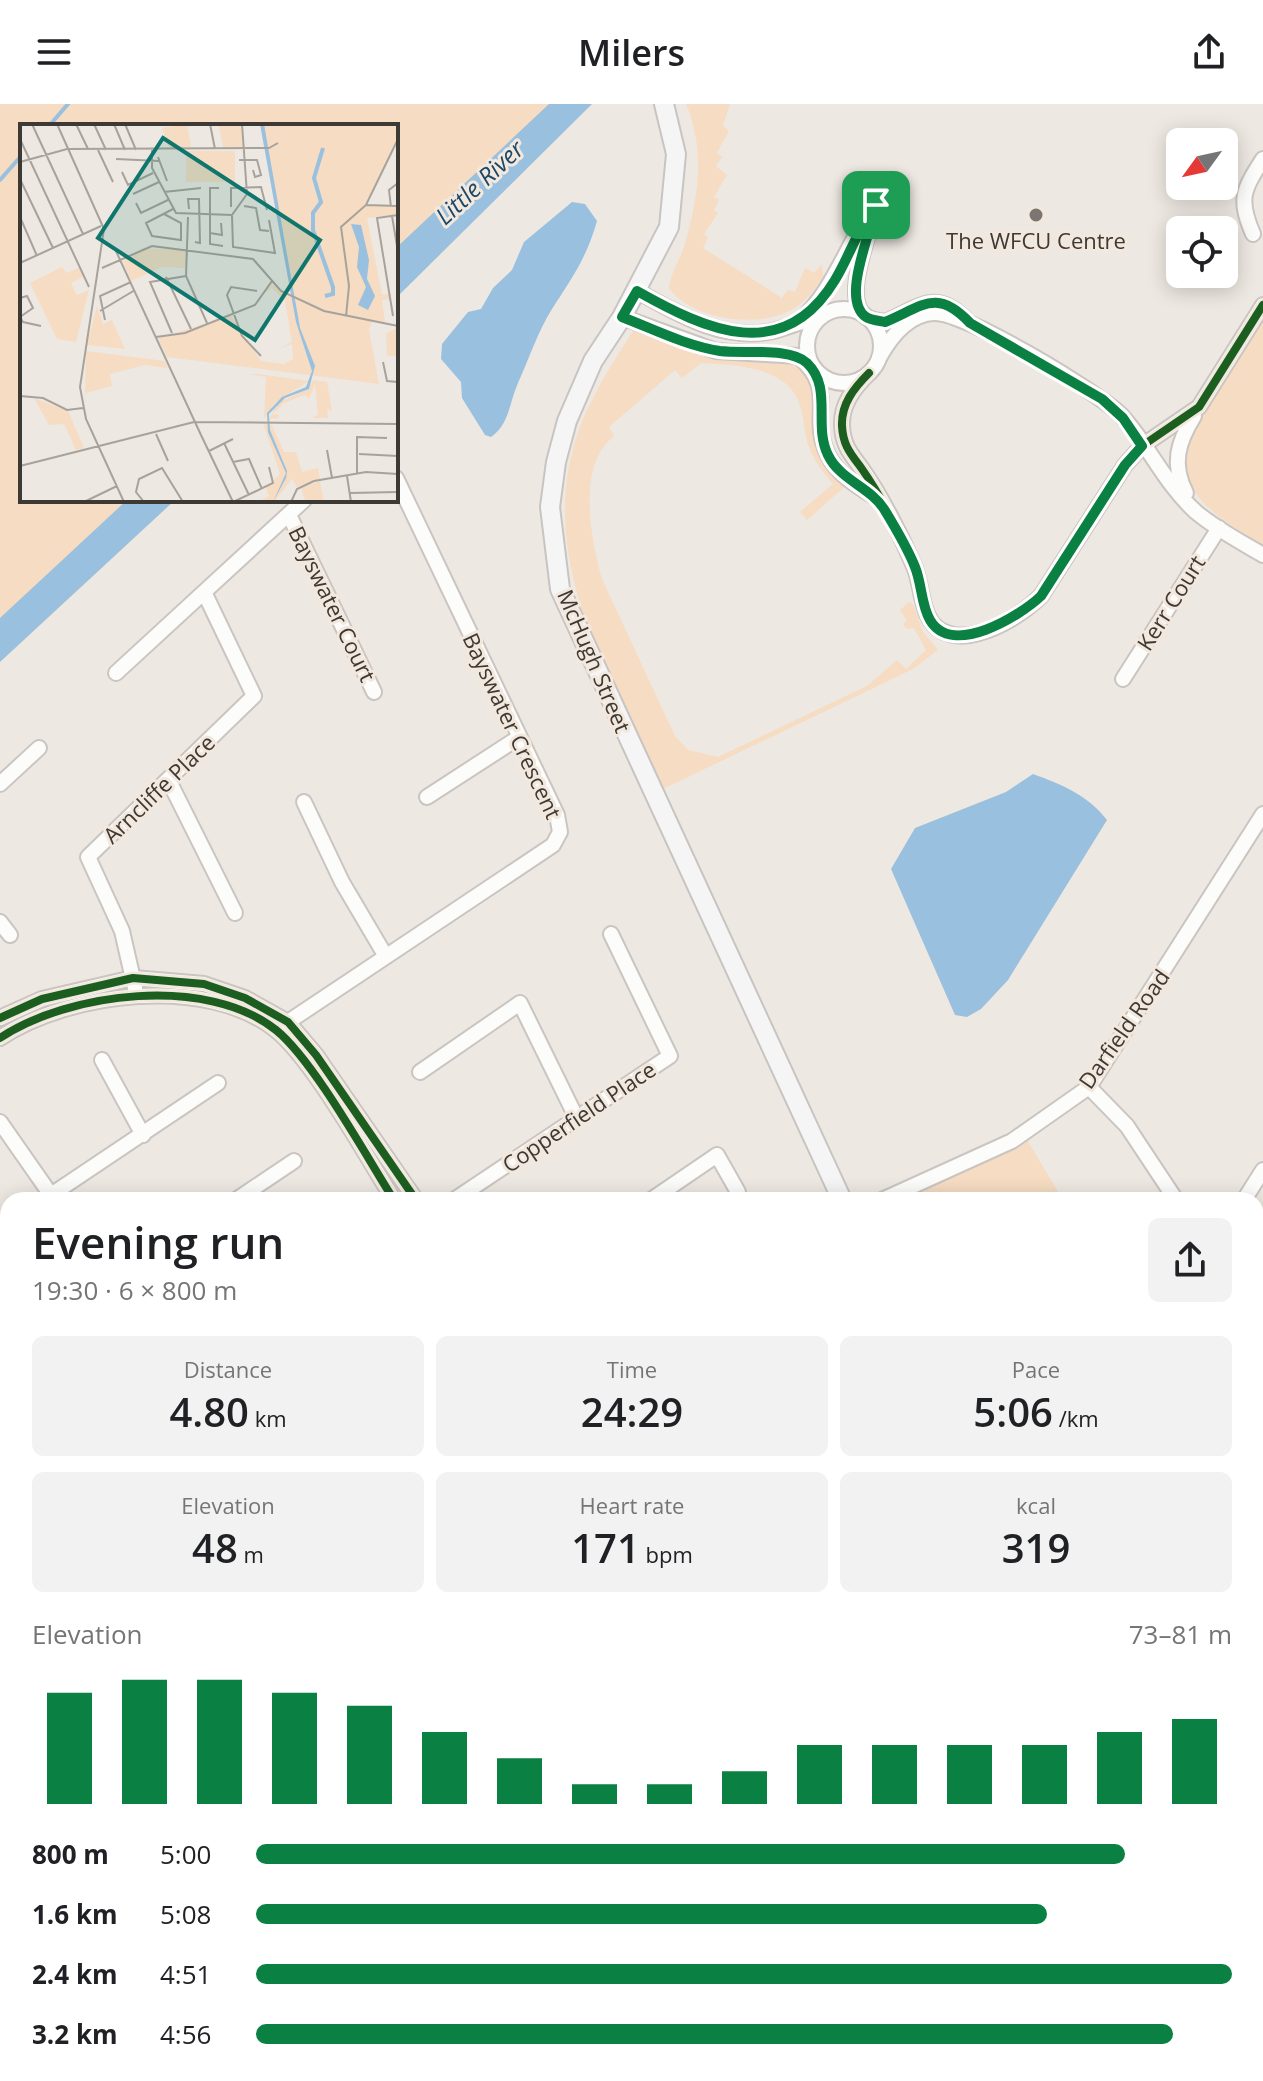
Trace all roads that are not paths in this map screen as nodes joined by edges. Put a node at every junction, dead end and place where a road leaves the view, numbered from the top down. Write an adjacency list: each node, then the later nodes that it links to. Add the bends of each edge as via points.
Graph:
1 (664, 104): 4 (main road, McHugh Street, via 676,154 669,227)
2 (1263, 159): 3 (street, via 1245,186 1242,210)
3 (1253, 234)
4 (637, 291): 6 (main road, McHugh Street); 9 (street, via 691,321 740,334 773,331)
5 (1263, 305): 14 (street)
6 (622, 317): 12 (street, via 716,351 787,353); 61 (main road, McHugh Street, via 593,361 556,462 550,507 560,589)
7 (821, 317): 8 (street, via 852,309); 9 (street); 12 (street, via 806,349)
8 (866, 317): 9 (street, via 857,305 855,286 876,205 856,231 836,278); 10 (street, via 885,322 919,304 938,302 956,308); 11 (street, via 877,328)
9 (801, 320)
10 (970, 323): 11 (street, via 935,313 918,317 890,339); 15 (street, via 1102,399)
11 (879, 358): 13 (street)
12 (810, 366): 13 (street, via 840,383); 17 (street, via 822,384 821,427 827,455)
13 (869, 373): 17 (street, via 850,396 841,424 845,446)
14 (1199, 407): 15 (street); 19 (street, via 1176,450 1179,480)
15 (1142, 446): 17 (street, via 1041,596 1022,614 957,636 930,621 916,569); 19 (street)
16 (398, 482): 27 (street, Bayswater Crescent)
17 (878, 499)
18 (302, 502): 20 (street)
19 (1195, 511): 21 (street)
20 (289, 515): 23 (street); 26 (street, Bayswater Court)
21 (1219, 528): 22 (street); 25 (street, Kerr Court)
22 (1263, 555)
23 (205, 594): 24 (street); 29 (street, Arncliffe Place, via 254,696)
24 (116, 673)
25 (1123, 679)
26 (374, 692)
27 (518, 738): 31 (street); 38 (street, Bayswater Crescent, via 557,815 560,832 553,845)
28 (39, 748): 30 (street)
29 (169, 781): 34 (street); 39 (street, Arncliffe Place, via 88,857 122,931)
30 (0, 784)
31 (427, 797)
32 (304, 802): 38 (street)
33 (1263, 814): 47 (street, Darfield Road)
34 (235, 913)
35 (0, 922): 37 (street)
36 (611, 934): 48 (street, Copperfield Place, via 670,1056)
37 (10, 935)
38 (385, 955): 42 (street, Bayswater Crescent)
39 (133, 978): 40 (street, Arncliffe Place); 41 (street, via 42,999); 42 (street, via 204,984 245,998)
40 (137, 996): 42 (street, via 206,999); 43 (street, via 46,1013)
41 (0, 1018)
42 (282, 1026): 56 (street); 57 (street, via 316,1055)
43 (0, 1038)
44 (102, 1060): 50 (street)
45 (420, 1072): 48 (street, via 520,1003)
46 (218, 1083): 50 (street)
47 (1089, 1087): 62 (street, Darfield Road, via 1012,1141); 63 (street, via 1127,1126)
48 (577, 1119): 58 (street, Copperfield Place)
49 (0, 1122): 53 (street)
50 (143, 1135): 54 (street)
51 (294, 1161): 55 (street)
52 (1263, 1170): 64 (street)
53 (49, 1192)
54 (56, 1192)
55 (248, 1192)
56 (389, 1192)
57 (410, 1192)
58 (466, 1192)
59 (663, 1192): 60 (street, via 717,1155)
60 (738, 1192)
61 (838, 1192)
62 (900, 1192)
63 (1171, 1192)
64 (1249, 1192)

